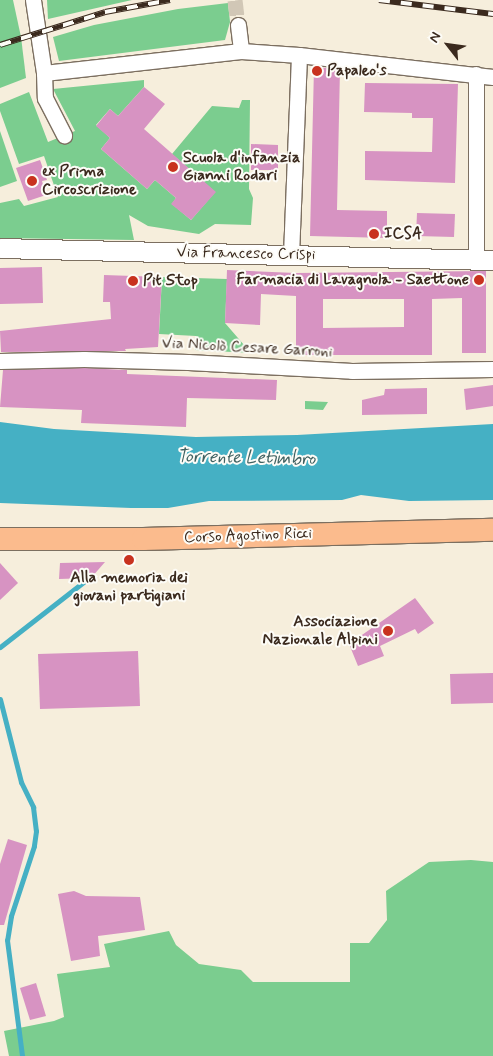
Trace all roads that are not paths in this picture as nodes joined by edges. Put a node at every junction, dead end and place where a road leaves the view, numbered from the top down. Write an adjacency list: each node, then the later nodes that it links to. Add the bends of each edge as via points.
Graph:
1 (33, 0): 5 (street)
2 (238, 25): 3 (street)
3 (241, 51): 4 (street); 5 (street)
4 (298, 55): 6 (street); 10 (street)
5 (44, 73): 8 (street, via 44,98)
6 (476, 74): 7 (street); 11 (street)
7 (493, 77)
8 (64, 135)
9 (0, 248): 10 (street, Via Francesco Crispi)
10 (291, 255): 11 (street, Via Francesco Crispi)
11 (484, 260)
12 (0, 361): 13 (street, Via Nicolò Cesare Garroni, via 110,359 352,371)
13 (493, 369)
14 (493, 530): 15 (main road, Corso Agostino Ricci)
15 (1, 540)

